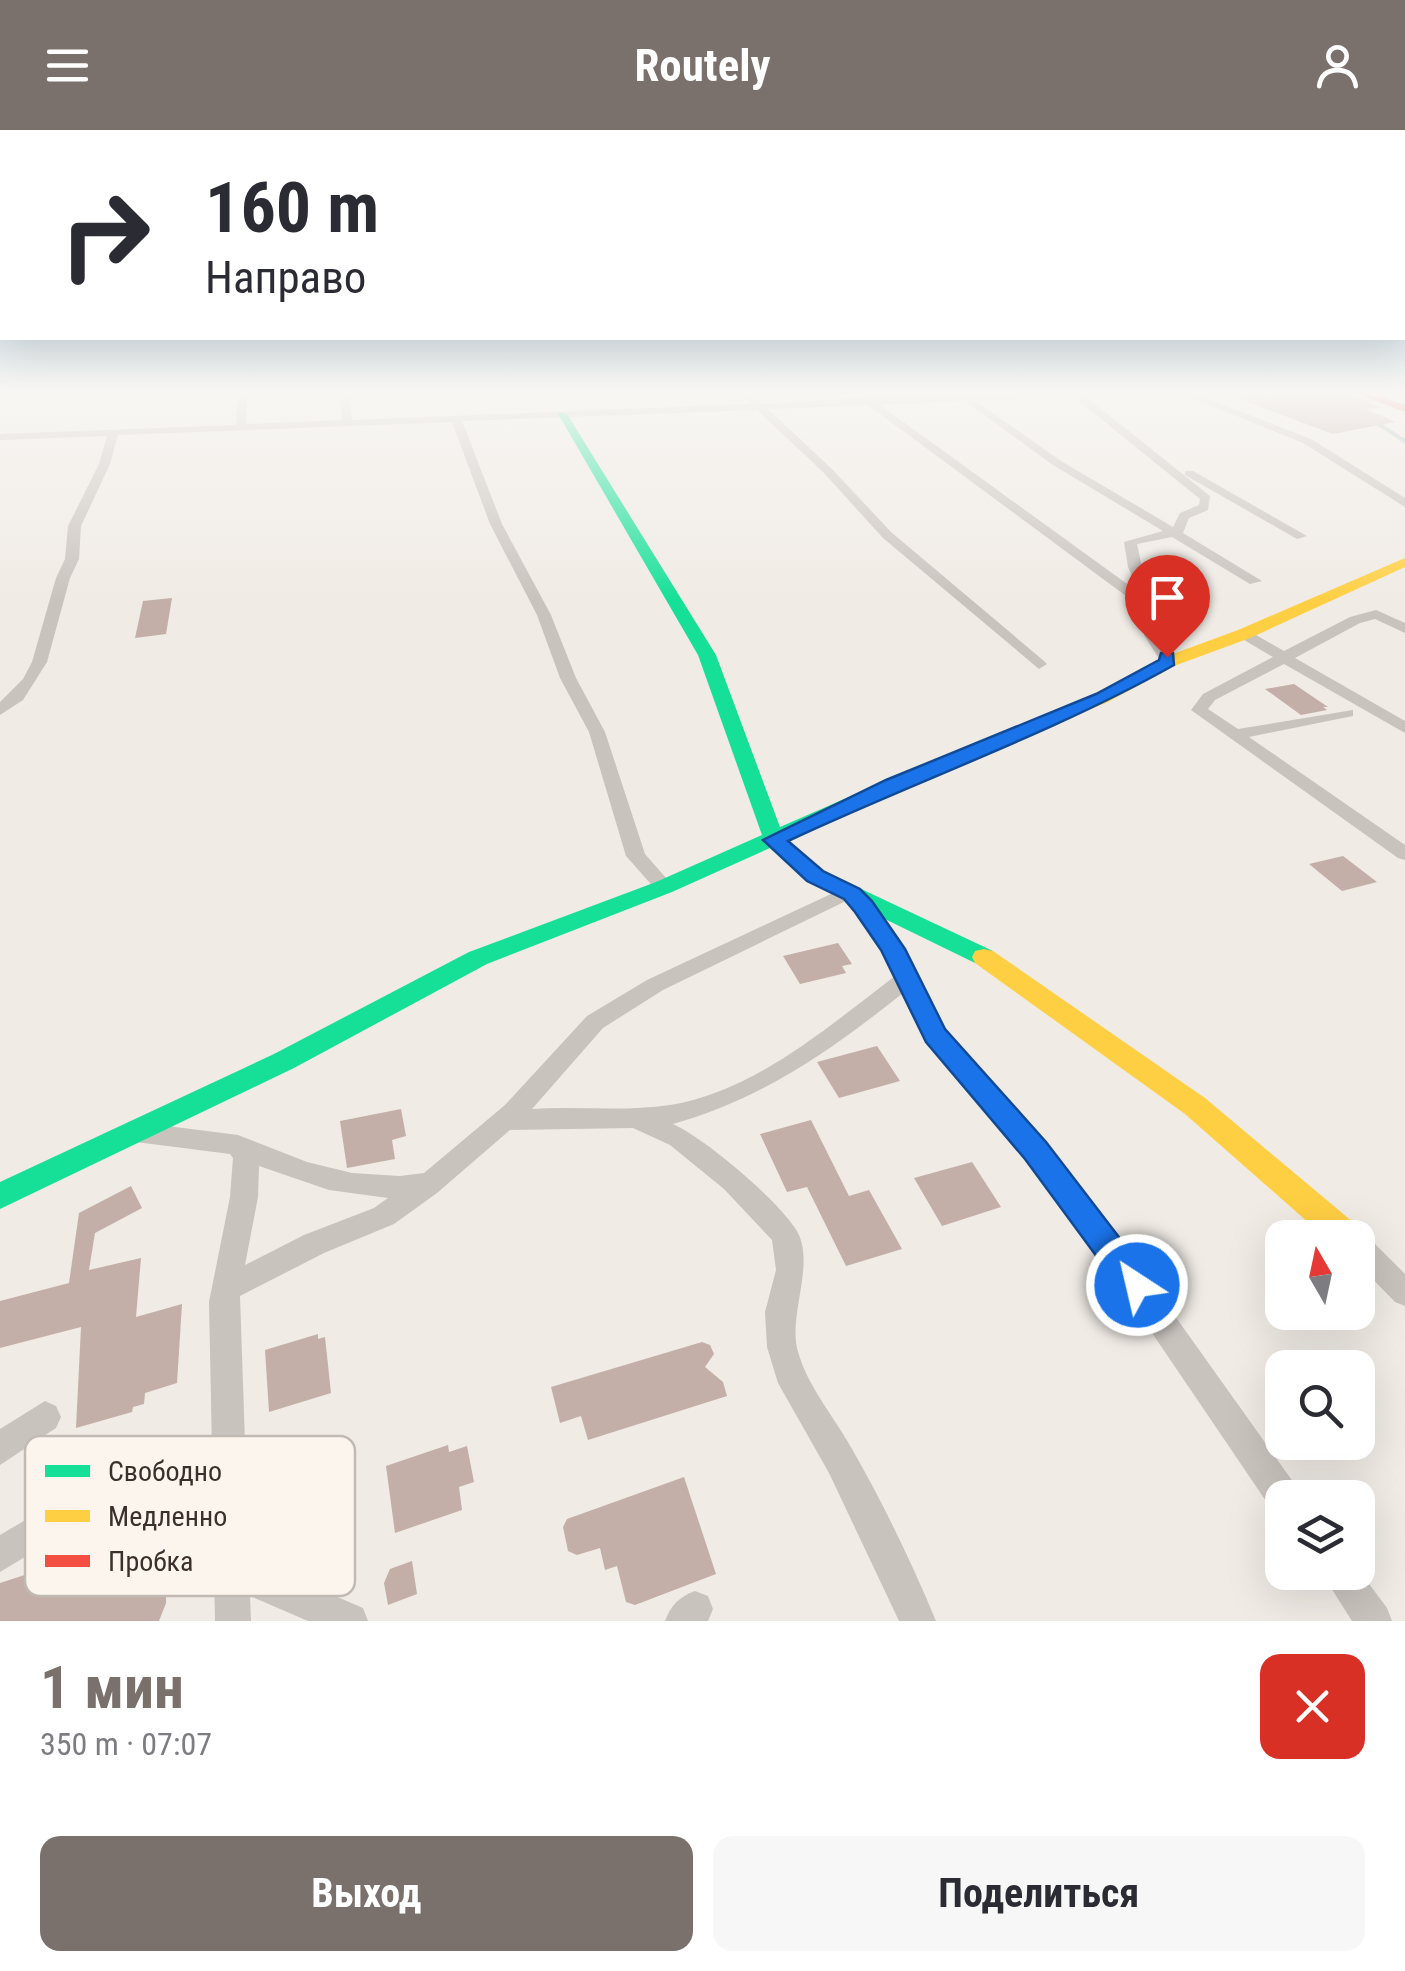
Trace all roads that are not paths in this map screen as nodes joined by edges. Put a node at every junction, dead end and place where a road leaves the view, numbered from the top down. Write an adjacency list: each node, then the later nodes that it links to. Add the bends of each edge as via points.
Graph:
1 (105, 461): 21 (street, via 87,492 28,688)
2 (472, 461): 27 (street, via 597,732 636,856)
3 (589, 461): 25 (street, via 707,655)
4 (813, 461): 20 (street, via 887,535)
5 (950, 461): 15 (street)
6 (1052, 461): 11 (street)
7 (1158, 461): 11 (street, via 1206,498)
8 (1167, 461): 12 (street)
9 (1337, 461): 10 (street)
10 (1405, 504)
11 (1173, 533): 14 (street); 15 (street, via 1130,542)
12 (1301, 536)
13 (1405, 562): 17 (street)
14 (1255, 580)
15 (1156, 611): 19 (street, via 1151,635)
16 (1405, 630): 18 (street, via 1376,614)
17 (1244, 634): 18 (street); 19 (street)
18 (1288, 655): 23 (street); 24 (street, via 1209,697 1199,710)
19 (1168, 662): 25 (street, via 1102,698)
20 (1039, 664)
21 (0, 710)
22 (1347, 713): 24 (street)
23 (1405, 728)
24 (1234, 735): 26 (street)
25 (774, 840): 27 (street); 28 (street, via 815,876)
26 (1405, 854)
27 (664, 887): 32 (street, via 478,958)
28 (850, 893): 29 (street, via 892,949); 31 (street, via 655,986 595,1022); 36 (street, via 972,949 1195,1106)
29 (906, 980): 30 (street, via 748,1088 685,1112); 43 (street, via 935,1035 1093,1223)
30 (636, 1118): 31 (street); 49 (street, via 692,1148 785,1235 790,1270 780,1312 782,1347 794,1383 842,1460)
31 (505, 1120): 34 (street)
32 (134, 1132): 33 (street); 35 (street)
33 (238, 1145): 34 (street, via 292,1169 374,1189); 38 (street, via 246,1156 244,1197)
34 (431, 1183): 38 (street, via 384,1216)
35 (0, 1196)
36 (1328, 1220)
37 (1375, 1263): 39 (street)
38 (227, 1288): 41 (street)
39 (1405, 1292)
40 (45, 1417): 42 (street)
41 (230, 1436)
42 (0, 1449)
43 (1271, 1480)
44 (25, 1540): 45 (street)
45 (0, 1556)
46 (1351, 1590): 50 (street)
47 (293, 1596): 48 (street)
48 (350, 1621)
49 (918, 1621)
50 (1374, 1621)

